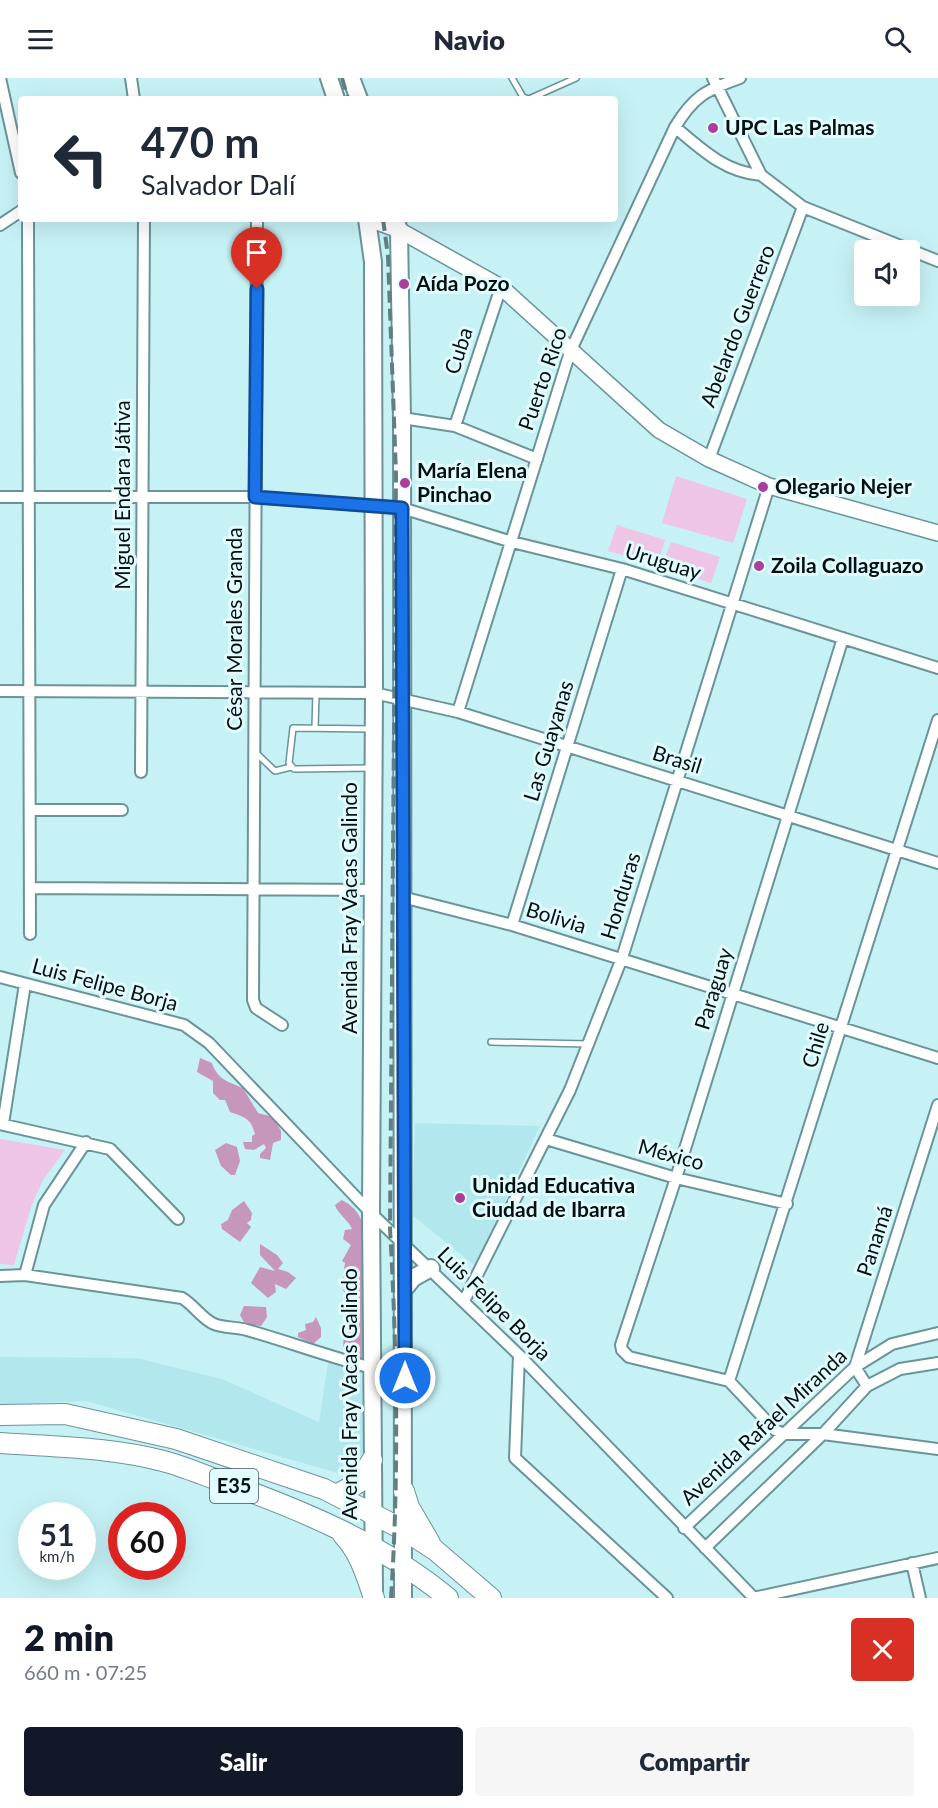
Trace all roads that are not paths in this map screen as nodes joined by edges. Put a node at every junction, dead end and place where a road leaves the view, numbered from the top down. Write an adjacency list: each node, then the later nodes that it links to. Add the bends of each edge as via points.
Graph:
1 (0, 78): 15 (street)
2 (131, 78): 9 (street)
3 (329, 78): 10 (main road)
4 (351, 78): 11 (main road)
5 (512, 78): 12 (lane)
6 (576, 78): 13 (lane)
7 (740, 78): 8 (street, Puerto Rico)
8 (715, 82): 14 (street, Puerto Rico, via 688,105); 16 (street)
9 (134, 96)
10 (335, 96)
11 (357, 96)
12 (522, 96)
13 (536, 96)
14 (675, 127): 16 (street, via 737,172); 27 (street, Puerto Rico)
15 (18, 159)
16 (761, 174): 17 (street)
17 (803, 207): 25 (street); 31 (street, Abelardo Guerrero)
18 (18, 213): 23 (street)
19 (28, 222): 35 (street)
20 (144, 222): 33 (street, Miguel Endara Játiva)
21 (257, 222): 36 (street, César Morales Granda)
22 (368, 222): 37 (main road, Avenida Fray Vacas Galindo, via 373,262)
23 (0, 225)
24 (397, 225): 26 (street); 28 (main road)
25 (938, 261)
26 (501, 287): 27 (street); 29 (street, Cuba)
27 (570, 352): 30 (street, Puerto Rico); 31 (street, via 659,430)
28 (402, 418): 29 (street); 38 (main road)
29 (455, 426): 30 (street)
30 (537, 459): 40 (street, Puerto Rico)
31 (709, 459): 32 (street)
32 (769, 486): 39 (street); 42 (street, Honduras)
33 (143, 496): 35 (street, Uruguay); 36 (street, Uruguay); 47 (street, Miguel Endara Játiva)
34 (0, 497): 35 (street, Uruguay)
35 (29, 497): 46 (street)
36 (255, 497): 37 (street, Uruguay); 48 (street, César Morales Granda)
37 (373, 504): 38 (street, Uruguay); 50 (main road, Avenida Fray Vacas Galindo)
38 (402, 508): 40 (street, Uruguay); 51 (main road)
39 (938, 533)
40 (512, 542): 41 (street, Uruguay); 52 (street, Puerto Rico)
41 (622, 569): 42 (street, Uruguay); 56 (street, Las Guayanas)
42 (733, 603): 43 (street, Uruguay); 61 (street, Honduras)
43 (843, 638): 44 (street, Uruguay); 64 (street, Paraguay)
44 (938, 668)
45 (0, 691): 46 (street, Brasil)
46 (30, 691): 47 (street, Brasil); 62 (street)
47 (142, 692): 48 (street, Brasil); 60 (street, Miguel Endara Játiva)
48 (254, 692): 49 (street, Brasil); 57 (street, César Morales Granda)
49 (316, 692): 50 (street, Brasil); 54 (lane)
50 (374, 693): 51 (street, Brasil); 55 (main road, Avenida Fray Vacas Galindo)
51 (403, 699): 52 (street, Brasil); 70 (main road)
52 (458, 712): 56 (street, Brasil)
53 (938, 720): 65 (street, Chile)
54 (315, 728): 55 (lane); 58 (lane, via 293,728)
55 (374, 729): 59 (main road, Avenida Fray Vacas Galindo)
56 (567, 747): 61 (street, Brasil); 71 (street, Las Guayanas)
57 (253, 750): 58 (lane, via 275,771); 69 (street, César Morales Granda)
58 (291, 767): 59 (lane)
59 (373, 768): 68 (main road, Avenida Fray Vacas Galindo)
60 (141, 772)
61 (677, 781): 64 (street, Brasil); 73 (street, Honduras)
62 (30, 810): 63 (street); 67 (street)
63 (122, 810)
64 (788, 816): 65 (street, Brasil); 76 (street, Paraguay)
65 (898, 850): 66 (street, Brasil); 78 (street, Chile)
66 (938, 863)
67 (30, 888): 69 (street); 72 (street)
68 (372, 890): 69 (street); 88 (main road, Avenida Fray Vacas Galindo)
69 (252, 891): 77 (street, César Morales Granda, via 253,1000 256,1008)
70 (402, 897): 71 (street, Bolivia); 90 (main road)
71 (512, 925): 73 (street, Bolivia)
72 (30, 934)
73 (622, 958): 76 (street, Bolivia); 80 (street, Honduras)
74 (0, 977): 75 (street, Luis Felipe Borja)
75 (25, 984): 83 (street); 88 (street, Luis Felipe Borja, via 184,1025 209,1043)
76 (733, 992): 78 (street, Bolivia); 86 (street, Paraguay)
77 (282, 1026)
78 (842, 1027): 81 (street, Bolivia); 87 (street, Chile)
79 (491, 1042): 80 (lane)
80 (588, 1044): 84 (street, Honduras)
81 (938, 1058)
82 (938, 1105): 99 (street, Panamá)
83 (1, 1124): 85 (street)
84 (546, 1138): 86 (street, México); 95 (street, Honduras)
85 (86, 1142): 89 (street, via 110,1149); 92 (street, via 44,1205)
86 (676, 1178): 87 (street, México); 101 (street, Paraguay, via 622,1350 629,1357)
87 (787, 1204): 101 (street, Chile)
88 (371, 1213): 90 (street, Luis Felipe Borja); 100 (main road, Avenida Fray Vacas Galindo)
89 (178, 1220)
90 (405, 1243): 91 (street, Luis Felipe Borja); 94 (main road)
91 (431, 1268): 94 (main road, via 413,1278); 95 (street, Luis Felipe Borja)
92 (25, 1275): 93 (street); 100 (street, via 182,1298 214,1324)
93 (0, 1276)
94 (405, 1288): 109 (main road)
95 (464, 1301): 97 (street, Luis Felipe Borja)
96 (938, 1333): 99 (street, Avenida Rafael Miranda, via 892,1344)
97 (519, 1355): 112 (street, Luis Felipe Borja); 125 (street, via 515,1458)
98 (938, 1363): 102 (street, Avenida Rafael Miranda, via 900,1369)
99 (855, 1367): 102 (street); 104 (street, Avenida Rafael Miranda)
100 (372, 1368): 108 (main road, Avenida Fray Vacas Galindo)
101 (729, 1382): 104 (street, via 775,1430)
102 (867, 1386): 105 (street, Avenida Rafael Miranda)
103 (0, 1415): 110 (highway, E35, via 65,1414 176,1438)
104 (784, 1434): 105 (street); 112 (street, Avenida Rafael Miranda)
105 (823, 1434): 107 (street); 115 (street, Avenida Rafael Miranda)
106 (0, 1443): 113 (highway, E35, via 99,1450 162,1461 265,1497)
107 (938, 1449)
108 (372, 1460): 110 (highway, via 358,1483); 111 (main road, Avenida Fray Vacas Galindo)
109 (404, 1491): 114 (main road); 117 (highway, via 408,1507)
110 (336, 1496): 111 (highway, E35)
111 (372, 1513): 114 (highway, E35); 116 (main road, Avenida Fray Vacas Galindo)
112 (684, 1528): 115 (street, Luis Felipe Borja)
113 (337, 1529): 116 (highway, E35); 122 (highway, via 355,1549)
114 (404, 1530): 117 (highway, E35); 120 (main road)
115 (705, 1548): 126 (street, Luis Felipe Borja)
116 (374, 1549): 120 (highway, E35); 122 (main road, Avenida Fray Vacas Galindo)
117 (435, 1550): 124 (highway, E35)
118 (938, 1558): 119 (street)
119 (912, 1563): 126 (street); 127 (street)
120 (404, 1564): 121 (highway, E35); 123 (main road)
121 (443, 1597)
122 (374, 1598)
123 (404, 1598)
124 (491, 1598)
125 (667, 1598)
126 (753, 1598)
127 (920, 1598)

